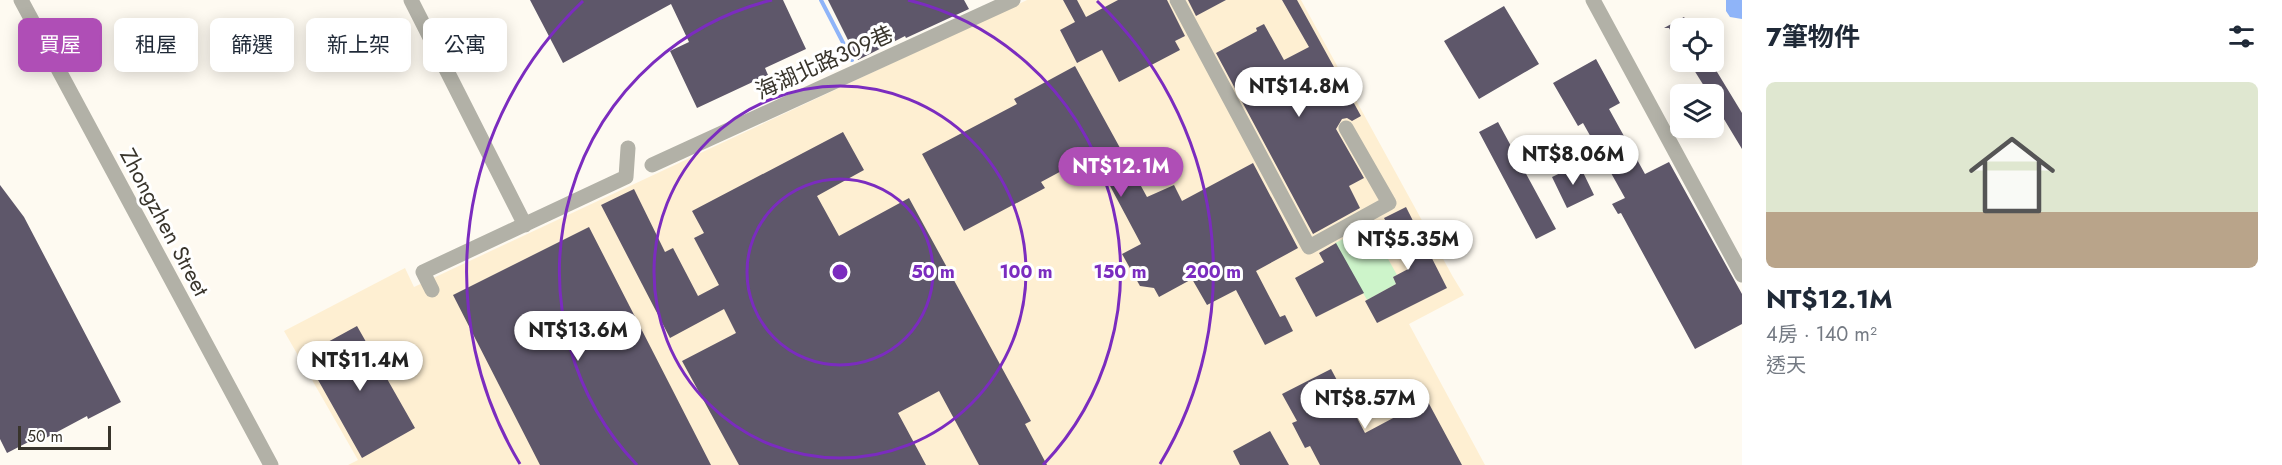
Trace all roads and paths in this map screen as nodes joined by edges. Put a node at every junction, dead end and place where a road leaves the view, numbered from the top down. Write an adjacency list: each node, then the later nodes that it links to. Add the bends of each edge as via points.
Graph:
1 (21, 0): 12 (street, Zhongzhen Street)
2 (411, 0): 9 (street)
3 (1013, 0): 8 (street, 海湖北路309巷)
4 (1177, 0): 6 (street, via 1308,247 1389,203)
5 (1593, 0): 10 (street)
6 (1346, 128)
7 (628, 148): 9 (street, via 626,177)
8 (652, 165)
9 (525, 225): 11 (street, via 423,272)
10 (1742, 275)
11 (432, 290)
12 (270, 465)

